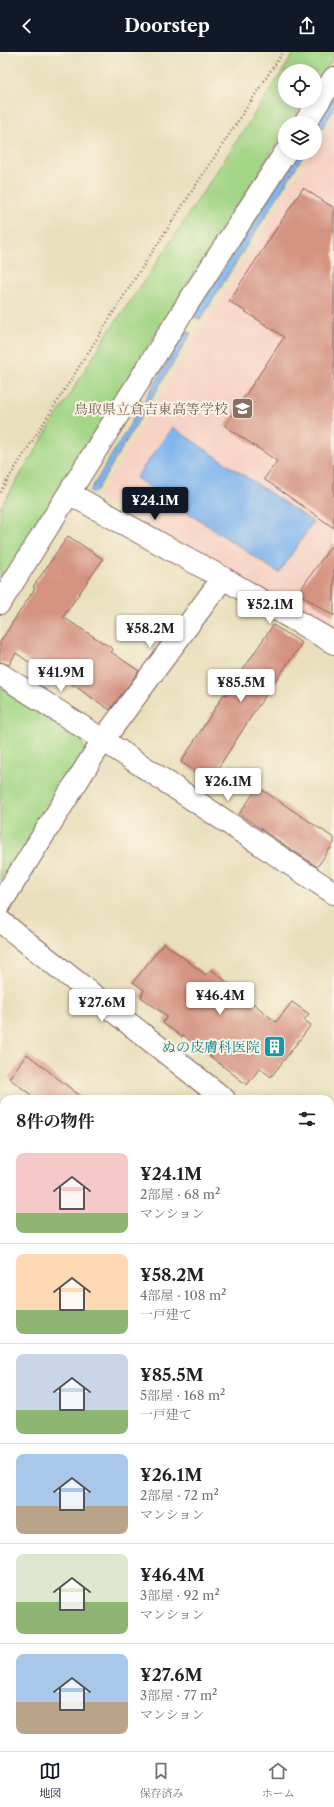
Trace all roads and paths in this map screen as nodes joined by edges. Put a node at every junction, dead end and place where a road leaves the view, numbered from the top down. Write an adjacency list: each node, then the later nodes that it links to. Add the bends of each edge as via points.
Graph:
1 (283, 52): 5 (path, via 132,282)
2 (334, 78): 3 (street)
3 (310, 116)
4 (280, 160): 6 (street)
5 (0, 492)
6 (70, 494): 7 (street); 8 (street)
7 (223, 578): 9 (street); 11 (street)
8 (0, 603)
9 (334, 643)
10 (0, 674): 11 (street)
11 (103, 740): 12 (street); 13 (street)
12 (334, 893)
13 (0, 904)
14 (0, 921): 15 (street)
15 (219, 1095)

